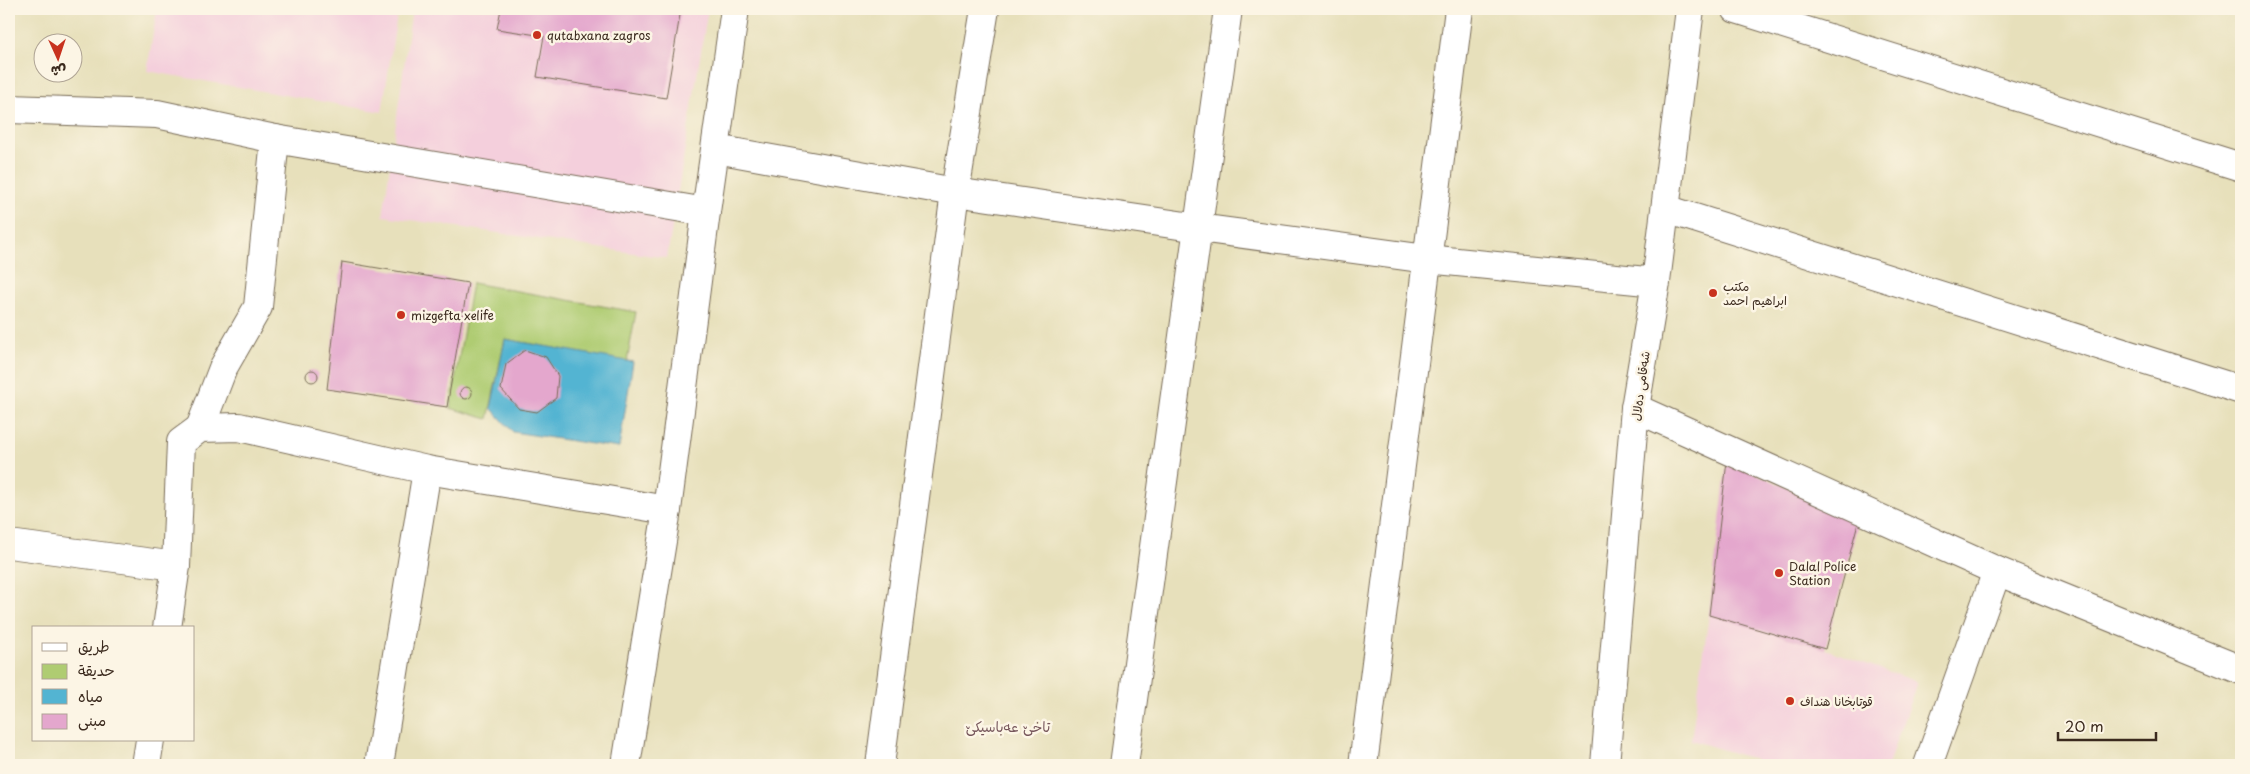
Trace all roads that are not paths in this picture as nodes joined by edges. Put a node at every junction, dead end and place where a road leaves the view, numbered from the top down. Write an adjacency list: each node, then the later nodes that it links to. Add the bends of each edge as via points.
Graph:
1 (735, 9): 9 (street)
2 (984, 9): 11 (street)
3 (1228, 9): 14 (street)
4 (1459, 9): 15 (street)
5 (1690, 9): 12 (street, شەقامی دەلال)
6 (1736, 9): 10 (street)
7 (9, 109): 8 (street, via 158,114)
8 (275, 140): 13 (street); 19 (street, via 258,306 223,368)
9 (716, 149): 11 (street); 13 (street)
10 (2241, 167)
11 (955, 192): 14 (street); 31 (street)
12 (1666, 209): 16 (street, شەقامی دەلال); 17 (street)
13 (706, 212): 21 (street)
14 (1199, 228): 15 (street); 32 (street)
15 (1427, 259): 16 (street); 33 (street)
16 (1656, 282): 18 (street, شەقامی دەلال)
17 (2241, 390)
18 (1635, 408): 24 (street); 34 (street, شەقامی دەلال)
19 (200, 428): 20 (street, via 239,427); 23 (street, via 181,442)
20 (427, 470): 21 (street); 29 (street)
21 (667, 510): 30 (street)
22 (9, 544): 23 (street)
23 (176, 566): 25 (street)
24 (1997, 570): 26 (street); 35 (street)
25 (167, 626)
26 (2241, 670)
27 (150, 742): 28 (street)
28 (146, 765)
29 (378, 765)
30 (626, 765)
31 (880, 765)
32 (1124, 765)
33 (1362, 765)
34 (1605, 765)
35 (1928, 765)

